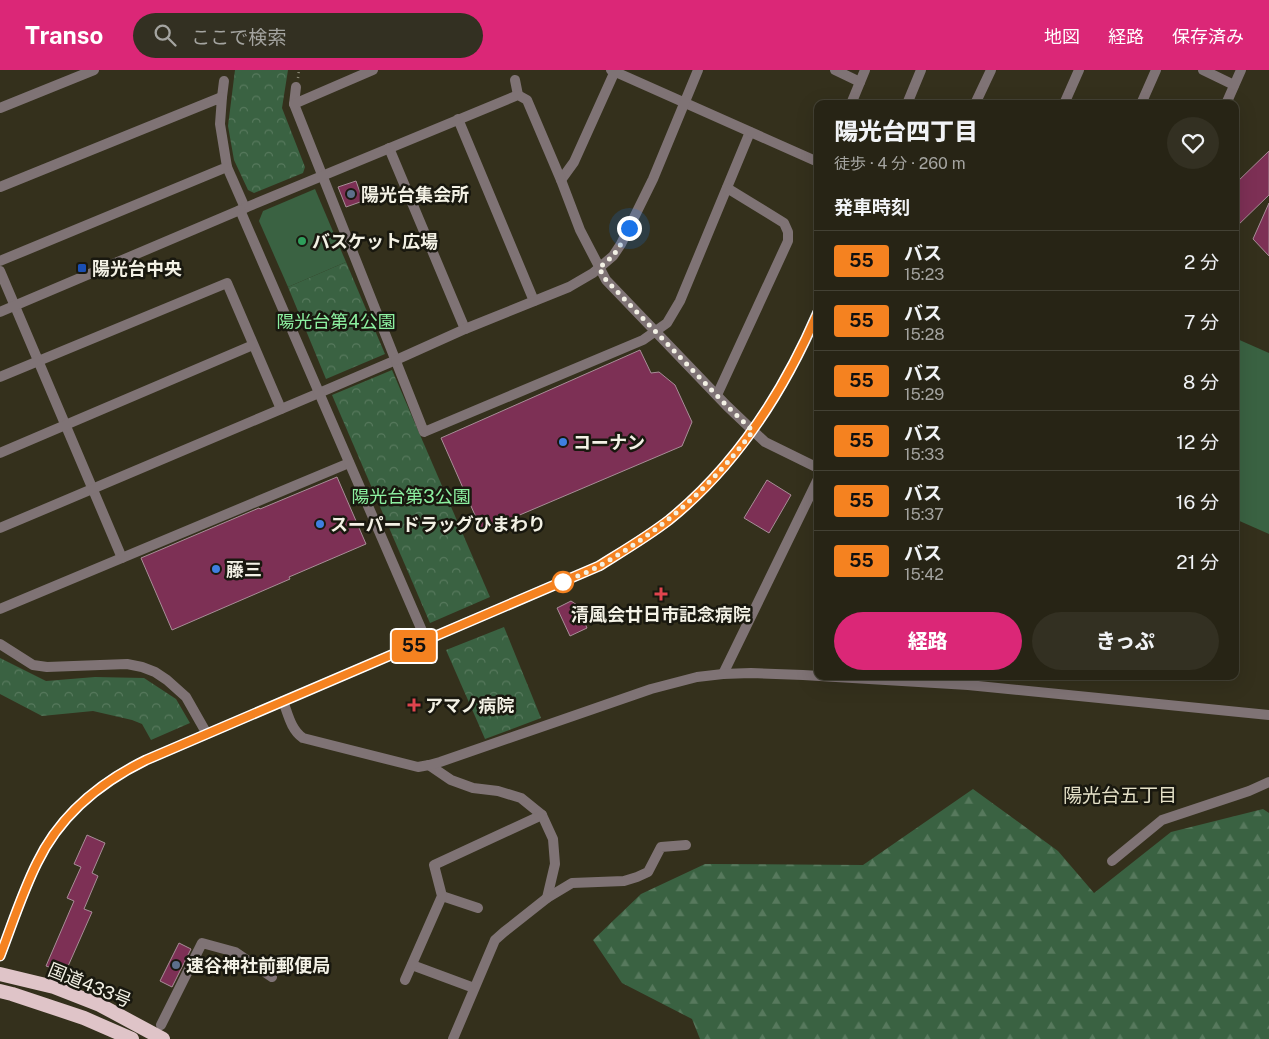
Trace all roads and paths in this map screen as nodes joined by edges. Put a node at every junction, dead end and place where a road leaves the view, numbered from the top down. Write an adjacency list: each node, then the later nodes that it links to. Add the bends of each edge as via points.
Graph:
1 (94, 70): 28 (street)
2 (373, 70): 27 (street)
3 (698, 70): 26 (street)
4 (835, 70): 15 (street)
5 (865, 70): 15 (street)
6 (921, 70): 21 (street)
7 (991, 70): 22 (street)
8 (1079, 70): 23 (street)
9 (1156, 70): 24 (street)
10 (1203, 70): 16 (street)
11 (1241, 70): 16 (street)
12 (613, 71): 26 (street); 35 (street, via 574,162)
13 (515, 80): 18 (street)
14 (224, 81): 19 (street)
15 (860, 82): 20 (street)
16 (1234, 85): 25 (street)
17 (296, 86): 27 (street)
18 (518, 95): 29 (street); 35 (street, via 527,100)
19 (222, 96): 33 (street, via 220,124); 36 (street)
20 (853, 100)
21 (909, 100)
22 (977, 100)
23 (1066, 100)
24 (1143, 100)
25 (1228, 100)
26 (684, 102): 30 (street); 40 (street, via 653,179 621,244)
27 (294, 104): 34 (street)
28 (0, 108)
29 (458, 119): 31 (street); 42 (street)
30 (750, 132): 32 (street); 37 (street)
31 (389, 148): 34 (street); 46 (street)
32 (814, 160)
33 (227, 167): 38 (street); 39 (street)
34 (322, 175): 38 (street); 49 (street)
35 (560, 180): 40 (street)
36 (0, 187)
37 (727, 188): 47 (street, via 680,301 667,323); 53 (street, via 784,223 788,241)
38 (242, 209): 43 (street); 52 (street)
39 (0, 262)
40 (599, 268): 42 (street, via 569,287); 47 (street, via 606,280)
41 (0, 271): 43 (street)
42 (534, 301): 46 (street)
43 (15, 306): 44 (street); 50 (street)
44 (0, 312)
45 (814, 320): 56 (street, via 790,371)
46 (465, 329): 49 (street)
47 (655, 331): 49 (street, via 643,340 424,432); 53 (street)
48 (253, 345): 50 (street, via 227,283); 54 (street); 55 (street)
49 (396, 360): 52 (street)
50 (38, 361): 51 (street); 55 (street)
51 (0, 377)
52 (319, 393): 54 (street); 58 (street)
53 (716, 395): 56 (street)
54 (281, 409): 60 (street)
55 (66, 425): 57 (street); 60 (street)
56 (753, 431): 59 (street, via 765,442); 65 (street, via 710,482 669,520 638,542 599,566)
57 (0, 454)
58 (349, 463): 63 (street); 65 (street)
59 (814, 466)
60 (93, 488): 62 (street); 63 (street)
61 (814, 488): 67 (street)
62 (0, 528)
63 (122, 558): 64 (street)
64 (0, 609)
65 (426, 640): 70 (street)
66 (0, 644): 72 (street, via 33,665 127,664 155,672 186,697)
67 (723, 674): 68 (street); 73 (street, via 651,689)
68 (814, 675)
69 (969, 680): 71 (street)
70 (283, 701): 72 (street); 73 (street, via 294,729 304,738 418,767)
71 (1269, 715)
72 (207, 734): 81 (street, via 121,773 97,789 69,815 37,863)
73 (429, 766): 75 (street, via 451,780 473,788 521,798)
74 (1269, 782): 77 (street, via 1162,820)
75 (542, 815): 78 (street, via 434,866); 79 (street, via 553,839 556,864)
76 (686, 846): 79 (street, via 661,847 648,872 636,877 624,881 572,883)
77 (1112, 861)
78 (442, 896): 80 (street); 83 (street)
79 (547, 898): 87 (street, via 495,940)
80 (478, 908)
81 (0, 956)
82 (0, 965): 84 (street)
83 (412, 965): 86 (street); 87 (street)
84 (5, 975): 91 (highway, 国道433号, via 54,987 100,1005)
85 (272, 977): 89 (street, via 235,952 202,944)
86 (405, 980)
87 (474, 988): 92 (street)
88 (0, 991): 90 (highway, 国道433号, via 84,1018)
89 (161, 1025)
90 (132, 1039)
91 (163, 1039)
92 (453, 1039)

